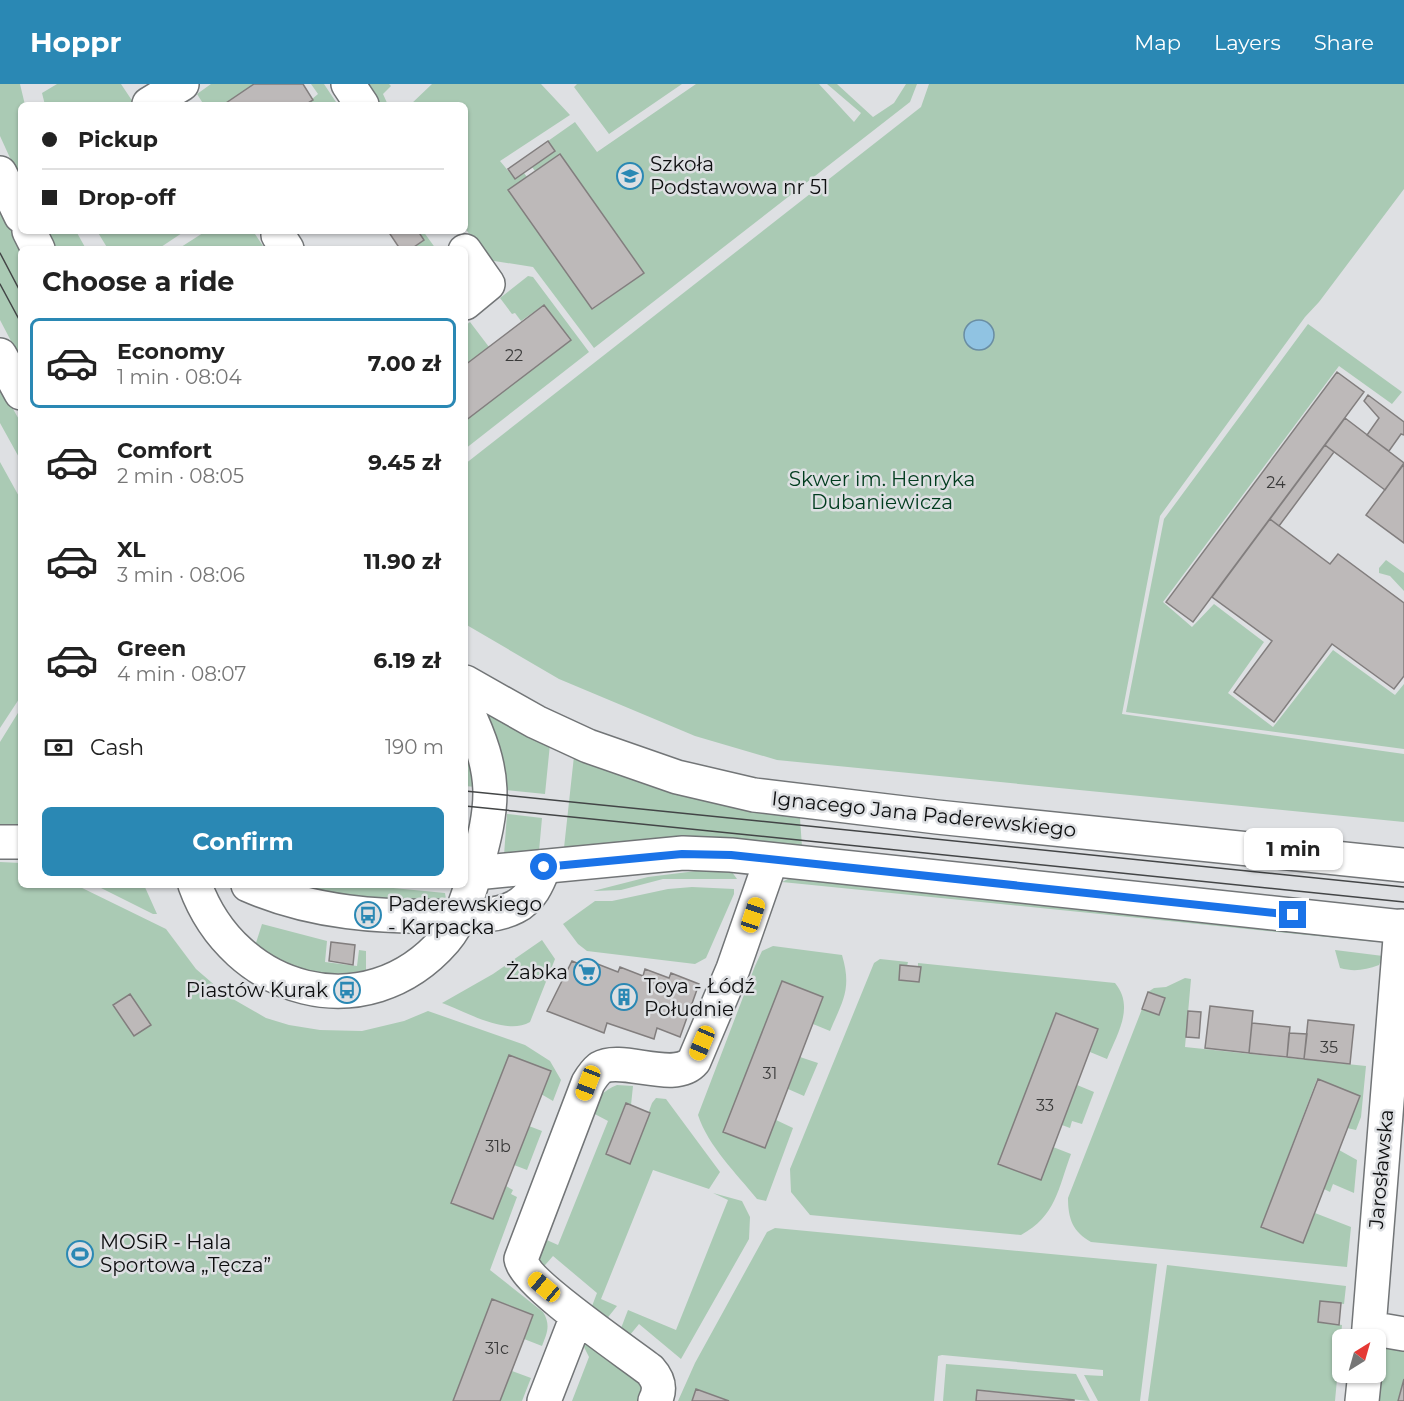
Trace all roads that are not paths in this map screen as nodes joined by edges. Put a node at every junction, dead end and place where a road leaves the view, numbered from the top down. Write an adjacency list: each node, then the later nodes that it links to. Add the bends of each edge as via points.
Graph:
1 (182, 84): 3 (main road)
2 (348, 84): 4 (main road)
3 (152, 102)
4 (360, 102)
5 (0, 173): 6 (main road)
6 (18, 210)
7 (468, 256): 8 (main road, via 488,284)
8 (468, 301)
9 (0, 355): 10 (main road)
10 (18, 388)
11 (468, 684): 16 (main road, Ignacego Jana Paderewskiego, via 588,746 677,777 746,794)
12 (468, 714): 18 (main road, via 483,752 491,793 490,817)
13 (0, 842): 14 (main road)
14 (18, 842)
15 (771, 860): 17 (main road, via 682,854); 23 (main road); 24 (main road, via 733,969 692,1065 668,1070 607,1066 588,1083 521,1258 527,1273)
16 (1404, 865)
17 (544, 867): 18 (main road); 22 (main road, via 537,885 516,906 496,913)
18 (470, 874)
19 (196, 888): 22 (main road, via 210,919 244,958 284,982 328,991 382,983 413,968 446,939)
20 (256, 888): 22 (main road, via 295,902 339,911 398,918)
21 (467, 888): 22 (main road)
22 (460, 916)
23 (1402, 927): 25 (main road, Jarosławska)
24 (577, 1316): 29 (main road); 30 (main road, via 651,1370 659,1386)
25 (1369, 1329)
26 (1386, 1334): 27 (main road)
27 (1404, 1334)
28 (1364, 1383): 31 (main road)
29 (544, 1401)
30 (656, 1401)
31 (1362, 1401)

